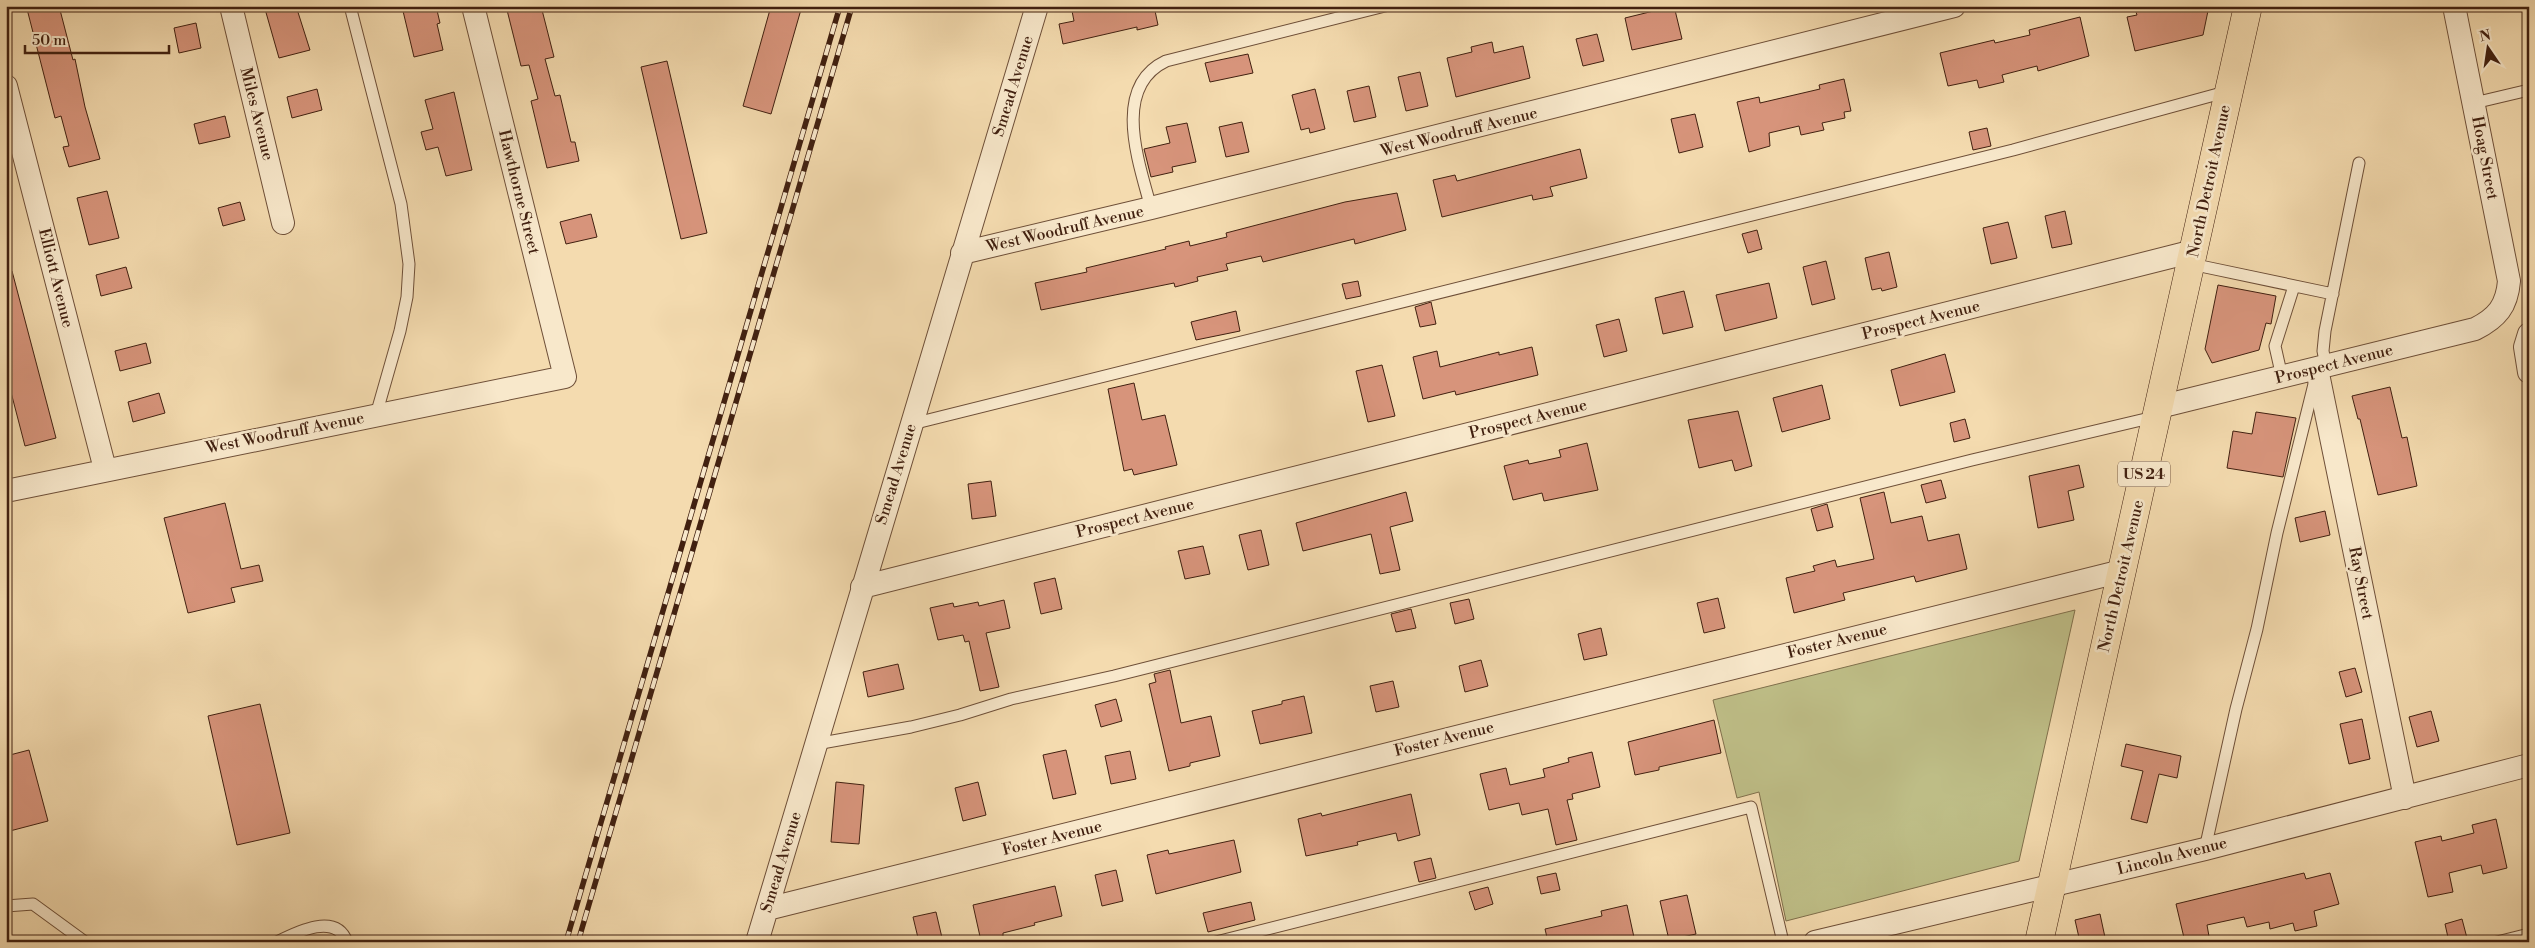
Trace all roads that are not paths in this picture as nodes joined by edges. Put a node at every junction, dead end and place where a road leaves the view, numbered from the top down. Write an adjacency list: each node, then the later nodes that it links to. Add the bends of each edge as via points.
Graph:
1 (231, 6): 15 (street, Miles Avenue)
2 (350, 6): 27 (lane, via 401,204 409,264 400,332)
3 (473, 6): 24 (street, Hawthorne Street)
4 (1037, 6): 16 (street, Smead Avenue)
5 (1385, 6): 14 (lane, via 1153,67 1142,80 1133,120 1134,143)
6 (1954, 6): 14 (street, West Woodruff Avenue)
7 (2248, 6): 11 (main road, North Detroit Avenue / US 24)
8 (2454, 6): 12 (street, Hoag Street)
9 (6, 86): 29 (street, Elliott Avenue)
10 (2529, 90): 12 (lane)
11 (2229, 91): 17 (main road, North Detroit Avenue / US 24); 28 (lane, via 2013,150)
12 (2474, 103): 20 (street, Hoag Street, via 2509,281 2508,296)
13 (2358, 163): 19 (lane)
14 (1151, 208): 16 (street, West Woodruff Avenue)
15 (283, 223)
16 (962, 253): 28 (street, Smead Avenue)
17 (2193, 258): 18 (lane); 26 (main road, North Detroit Avenue / US 24); 32 (street, Prospect Avenue)
18 (2294, 286): 19 (lane); 25 (lane, via 2275,346)
19 (2332, 294): 22 (lane, via 2324,331)
20 (2502, 309): 22 (street, Prospect Avenue, via 2475,329)
21 (2529, 334): 23 (street, via 2525,347)
22 (2322, 367): 25 (street, Prospect Avenue); 35 (street, Ray Street); 36 (lane, via 2277,534 2258,629)
23 (2529, 372)
24 (565, 377): 27 (street, West Woodruff Avenue)
25 (2282, 377): 26 (street, Prospect Avenue)
26 (2158, 412): 31 (main road, North Detroit Avenue / US 24); 33 (lane, via 1114,676 1011,699 960,715)
27 (376, 415): 29 (street, West Woodruff Avenue)
28 (912, 424): 32 (street, Smead Avenue)
29 (105, 469): 30 (street, West Woodruff Avenue)
30 (6, 491)
31 (2122, 571): 37 (main road, North Detroit Avenue / US 24); 39 (street, Foster Avenue)
32 (862, 587): 33 (street, Smead Avenue)
33 (816, 744): 39 (street, Smead Avenue)
34 (2529, 765): 35 (street, Lincoln Avenue)
35 (2405, 798): 36 (street, Lincoln Avenue)
36 (2205, 849): 37 (street, Lincoln Avenue)
37 (2050, 886): 41 (street, Lincoln Avenue); 49 (main road, North Detroit Avenue / US 24)
38 (6, 906): 42 (lane, via 33,904)
39 (767, 909): 45 (street, Smead Avenue)
40 (2529, 934): 50 (lane)
41 (1848, 938): 48 (street, Lincoln Avenue)
42 (85, 942)
43 (277, 942): 44 (lane, via 314,927 329,926 340,930)
44 (348, 942)
45 (757, 942)
46 (1216, 942): 47 (lane, via 1751,807)
47 (1783, 942)
48 (1815, 942)
49 (2039, 942)
50 (2497, 942)

